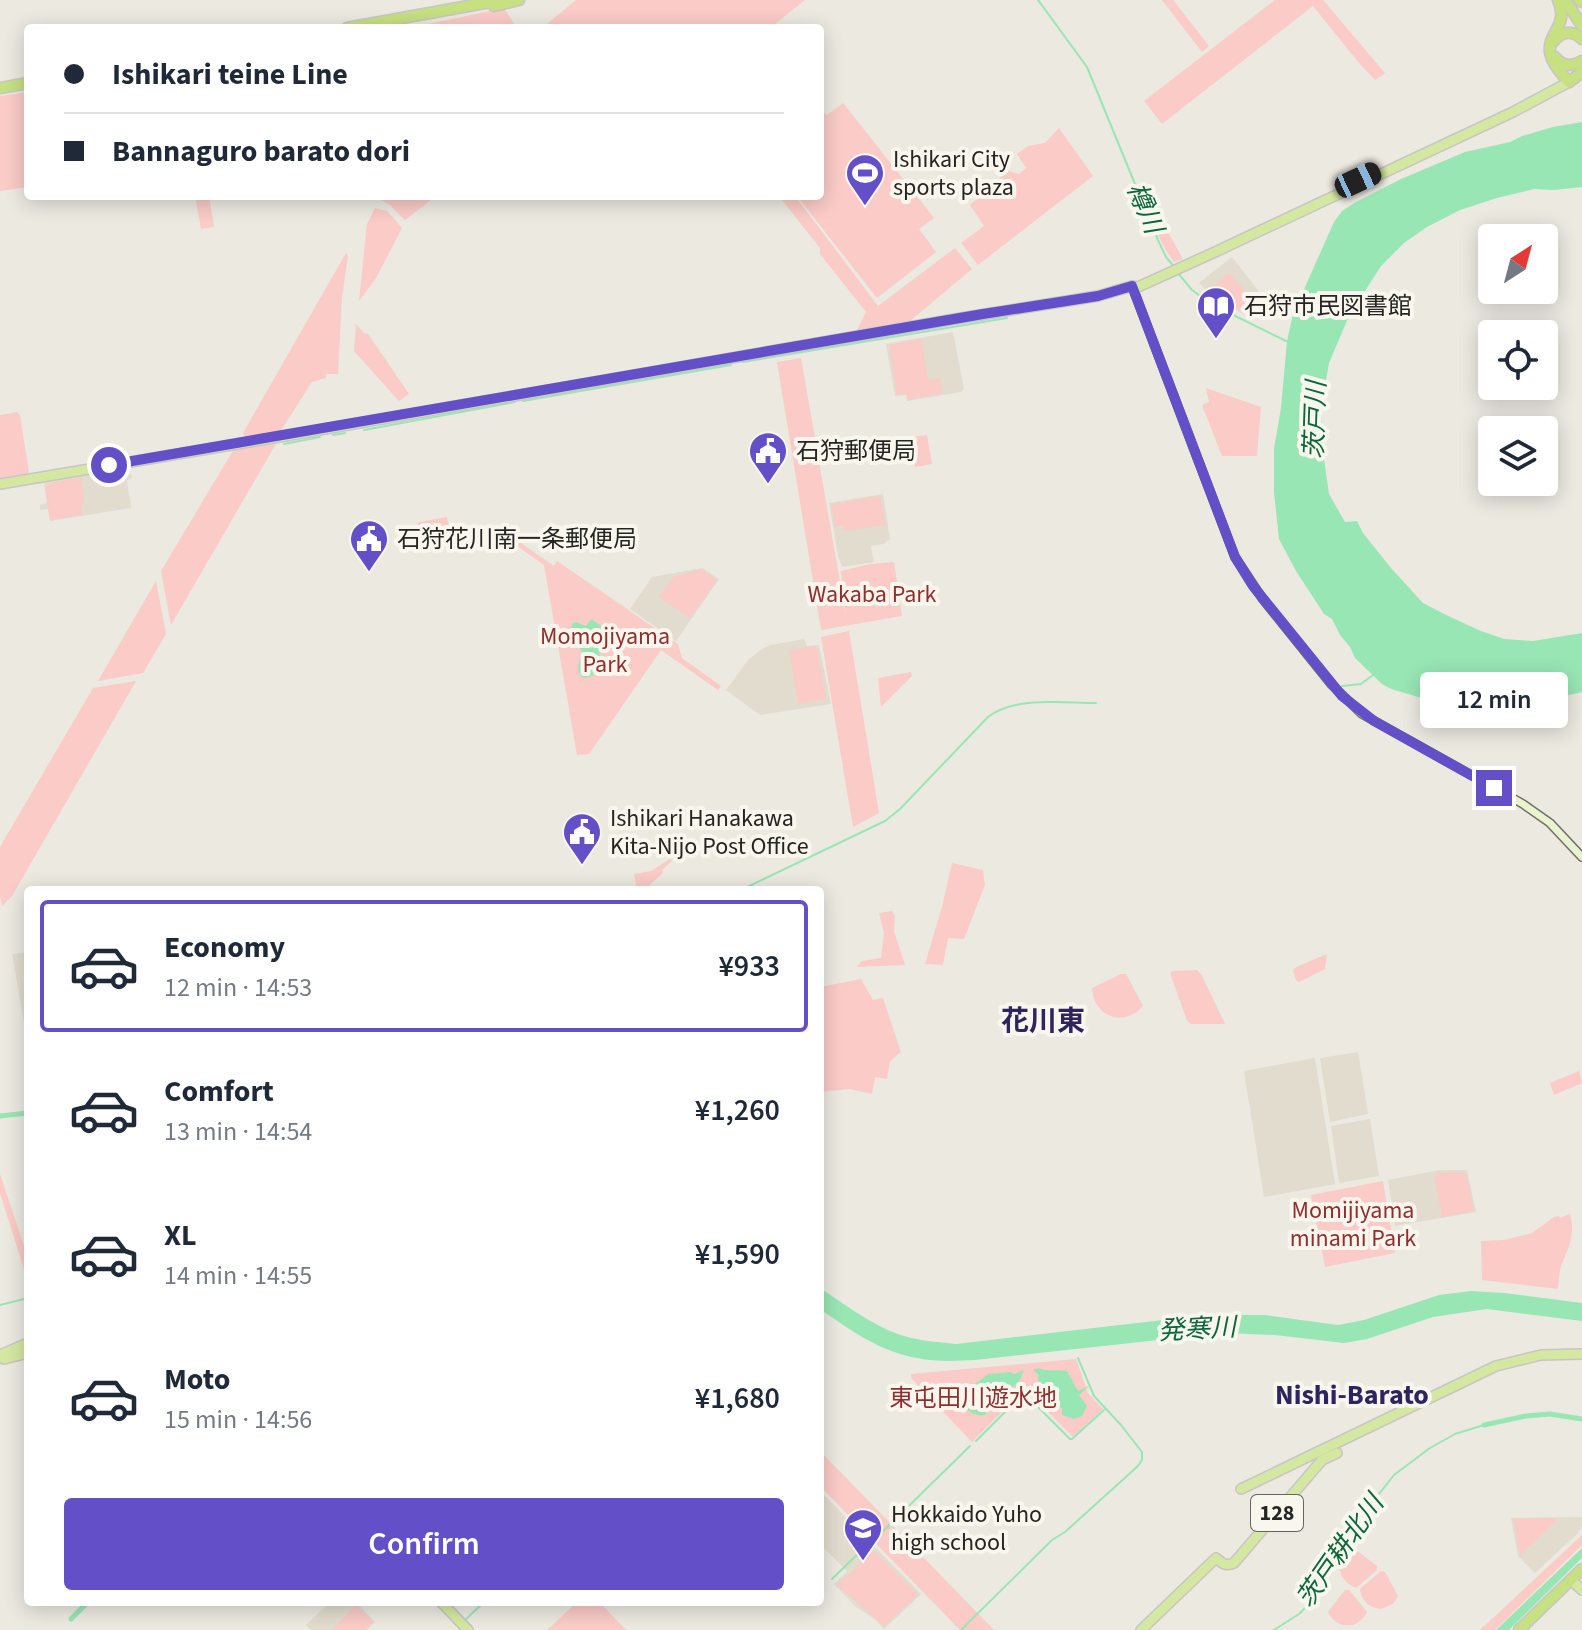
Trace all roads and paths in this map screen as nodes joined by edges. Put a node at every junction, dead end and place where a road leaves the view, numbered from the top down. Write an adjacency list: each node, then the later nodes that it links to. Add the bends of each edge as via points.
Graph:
1 (501, 0): 6 (highway)
2 (519, 0): 7 (highway)
3 (1558, 0): 12 (highway, via 1562,16 1549,54)
4 (1568, 0): 5 (highway); 8 (highway)
5 (1582, 17)
6 (369, 24)
7 (396, 24)
8 (1582, 26)
9 (1582, 39): 10 (highway, via 1569,32 1558,36)
10 (1553, 56): 11 (highway, via 1564,65); 12 (highway)
11 (1582, 66): 12 (highway)
12 (1567, 79): 15 (main road, via 1513,112)
13 (24, 86): 14 (highway)
14 (0, 90)
15 (1132, 286): 16 (main road); 17 (main road, via 1235,557 1262,598 1362,714 1523,804)
16 (0, 484)
17 (1582, 857)
18 (24, 1345): 21 (main road)
19 (24, 1354): 21 (main road)
20 (1582, 1354): 23 (main road, 128, via 1541,1355 1496,1366)
21 (0, 1358)
22 (1337, 1453): 29 (main road, 128, via 1322,1460 1234,1563 1224,1565 1216,1558)
23 (1241, 1489)
24 (1582, 1569): 25 (highway)
25 (1578, 1583): 30 (highway); 31 (highway)
26 (445, 1606): 28 (main road)
27 (450, 1606): 28 (main road)
28 (466, 1625)
29 (1141, 1630)
30 (1519, 1630)
31 (1528, 1630)

